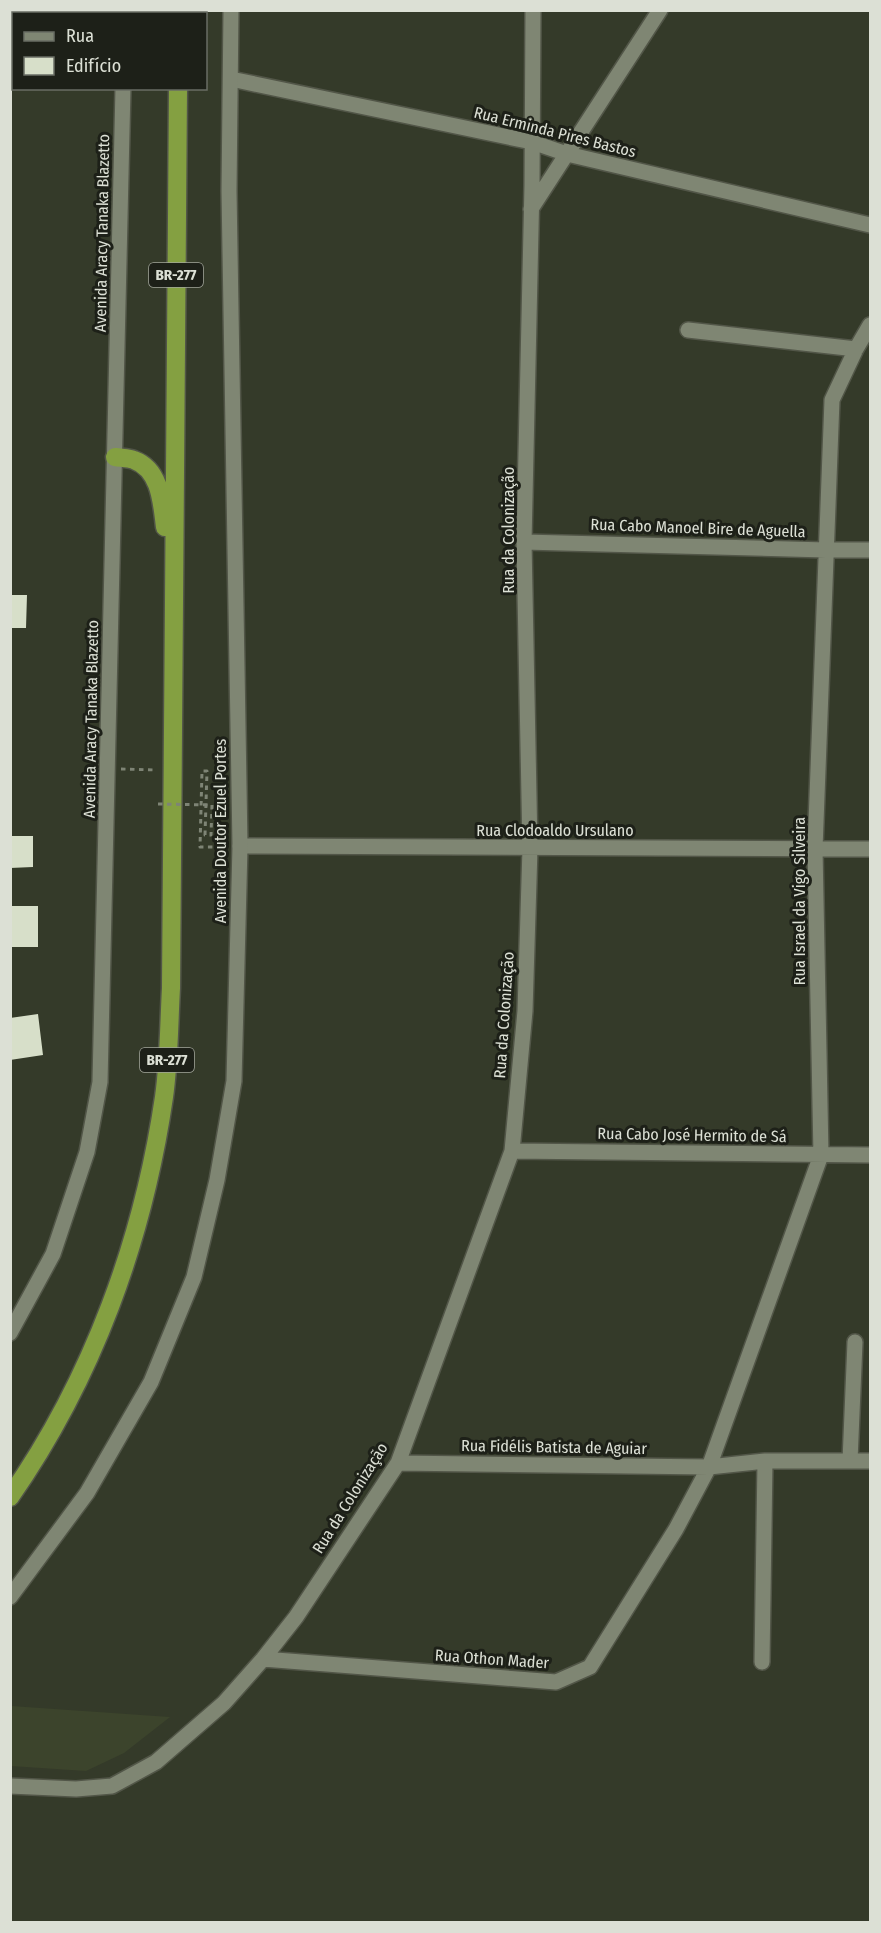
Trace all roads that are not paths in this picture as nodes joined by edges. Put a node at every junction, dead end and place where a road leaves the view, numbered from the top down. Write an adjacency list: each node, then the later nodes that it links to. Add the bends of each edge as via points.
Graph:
1 (231, 10): 4 (street, Avenida Doutor Ezuel Portes)
2 (533, 10): 7 (street, Rua da Colonização)
3 (660, 10): 8 (street)
4 (231, 79): 7 (street, Rua Erminda Pires Bastos); 19 (street, Avenida Doutor Ezuel Portes, via 229,191)
5 (123, 90): 14 (street, Avenida Aracy Tanaka Blazetto)
6 (178, 90): 18 (highway, BR-277)
7 (532, 142): 8 (street, Rua Erminda Pires Bastos); 9 (street, Rua da Colonização)
8 (567, 154): 9 (street); 10 (street, Rua Erminda Pires Bastos)
9 (531, 209): 15 (street, Rua da Colonização)
10 (870, 225)
11 (870, 325): 13 (street, Rua Israel da Vigo Silveira)
12 (688, 330): 13 (street)
13 (856, 349): 16 (street, Rua Israel da Vigo Silveira, via 832,400)
14 (115, 457): 18 (highway, via 135,460 155,478); 26 (street, Avenida Aracy Tanaka Blazetto, via 100,1082 87,1152 53,1254)
15 (524, 542): 16 (street, Rua Cabo Manoel Bire de Aguella); 20 (street, Rua da Colonização)
16 (826, 550): 17 (street, Rua Cabo Manoel Bire de Aguella); 21 (street, Rua Israel da Vigo Silveira)
17 (870, 550)
18 (175, 590): 33 (highway, BR-277, via 171,988 165,1095 152,1167 119,1288 96,1343 41,1452)
19 (240, 846): 20 (street, Rua Clodoaldo Ursulano); 34 (street, Avenida Doutor Ezuel Portes, via 234,1081 217,1180 194,1277 151,1382 87,1493)
20 (530, 848): 21 (street, Rua Clodoaldo Ursulano); 23 (street, Rua da Colonização, via 525,1011)
21 (815, 849): 22 (street, Rua Clodoaldo Ursulano); 24 (street, Rua Israel da Vigo Silveira)
22 (870, 849)
23 (512, 1151): 24 (street, Rua Cabo José Hermito de Sá); 31 (street, Rua da Colonização)
24 (821, 1155): 25 (street, Rua Cabo José Hermito de Sá); 32 (street, Rua Israel da Vigo Silveira)
25 (870, 1155)
26 (10, 1333)
27 (855, 1342): 29 (street)
28 (765, 1461): 29 (street, Rua Fidélis Batista de Aguiar); 32 (street, Rua Fidélis Batista de Aguiar); 36 (street)
29 (850, 1461): 30 (street, Rua Fidélis Batista de Aguiar)
30 (870, 1461)
31 (398, 1463): 32 (street, Rua Fidélis Batista de Aguiar); 35 (street, Rua da Colonização, via 296,1617)
32 (709, 1467): 35 (street, Rua Othon Mader, via 676,1529 590,1667 556,1682)
33 (10, 1497)
34 (10, 1597)
35 (263, 1659): 37 (street, Rua da Colonização, via 224,1703 156,1762 112,1786 76,1790)
36 (762, 1662)
37 (10, 1786)

